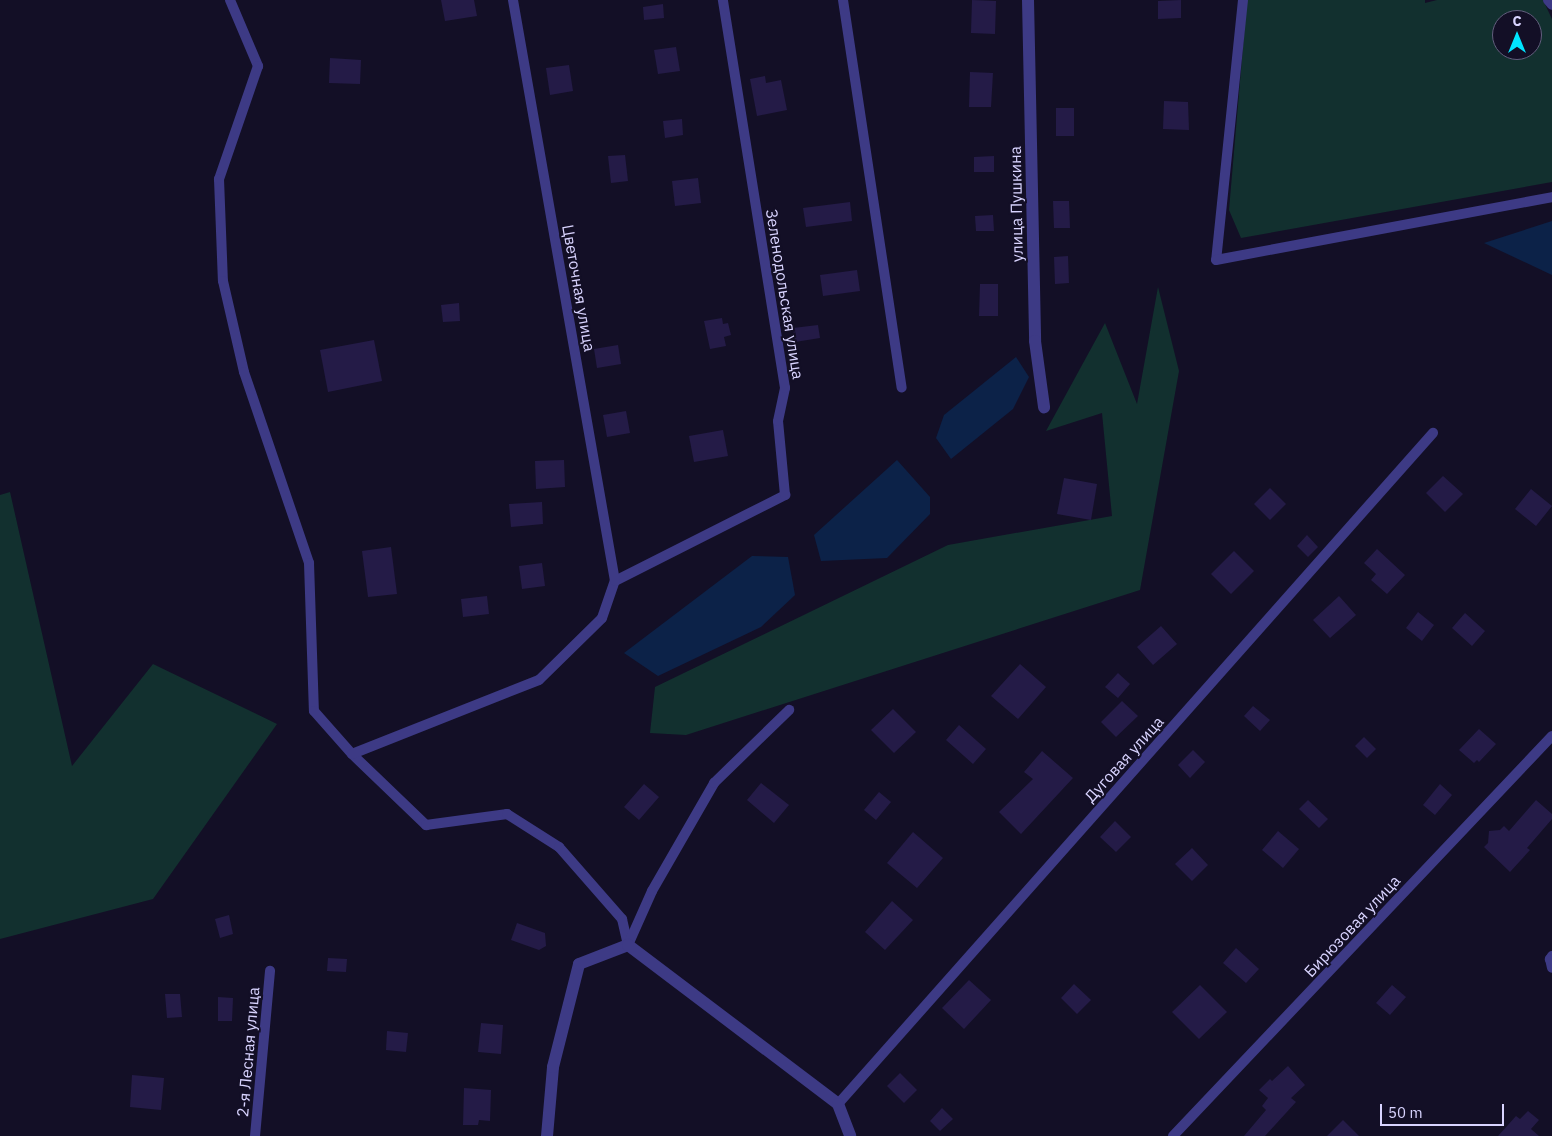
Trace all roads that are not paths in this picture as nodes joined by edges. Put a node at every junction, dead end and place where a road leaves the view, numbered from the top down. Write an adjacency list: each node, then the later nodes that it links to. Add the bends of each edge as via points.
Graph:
1 (230, 0): 16 (lane, via 258,66 219,179 222,281 244,372 309,563 314,711)
2 (513, 0): 13 (lane, Цветочная улица)
3 (723, 0): 13 (lane, Зеленодольская улица, via 785,388 778,421 785,495)
4 (843, 0): 10 (lane)
5 (1028, 0): 11 (street, улица Пушкина, via 1035,341)
6 (1243, 0): 9 (lane, via 1216,260)
7 (1548, 0): 8 (lane)
8 (1552, 5)
9 (1552, 197)
10 (902, 388)
11 (1044, 407)
12 (1434, 433): 21 (lane, Дуговая улица)
13 (615, 581): 16 (lane, via 602,618 539,680)
14 (789, 710): 17 (lane, via 714,782 652,891)
15 (1552, 736): 25 (lane, Бирюзовая улица)
16 (352, 754): 17 (lane, via 426,825 507,814 559,847 622,918)
17 (628, 945): 21 (street); 23 (street, via 579,964 553,1068)
18 (1552, 956): 19 (lane)
19 (1552, 968)
20 (270, 971): 22 (lane, 2-я Лесная улица)
21 (838, 1104): 24 (street)
22 (255, 1136)
23 (547, 1136)
24 (850, 1136)
25 (1173, 1136)

